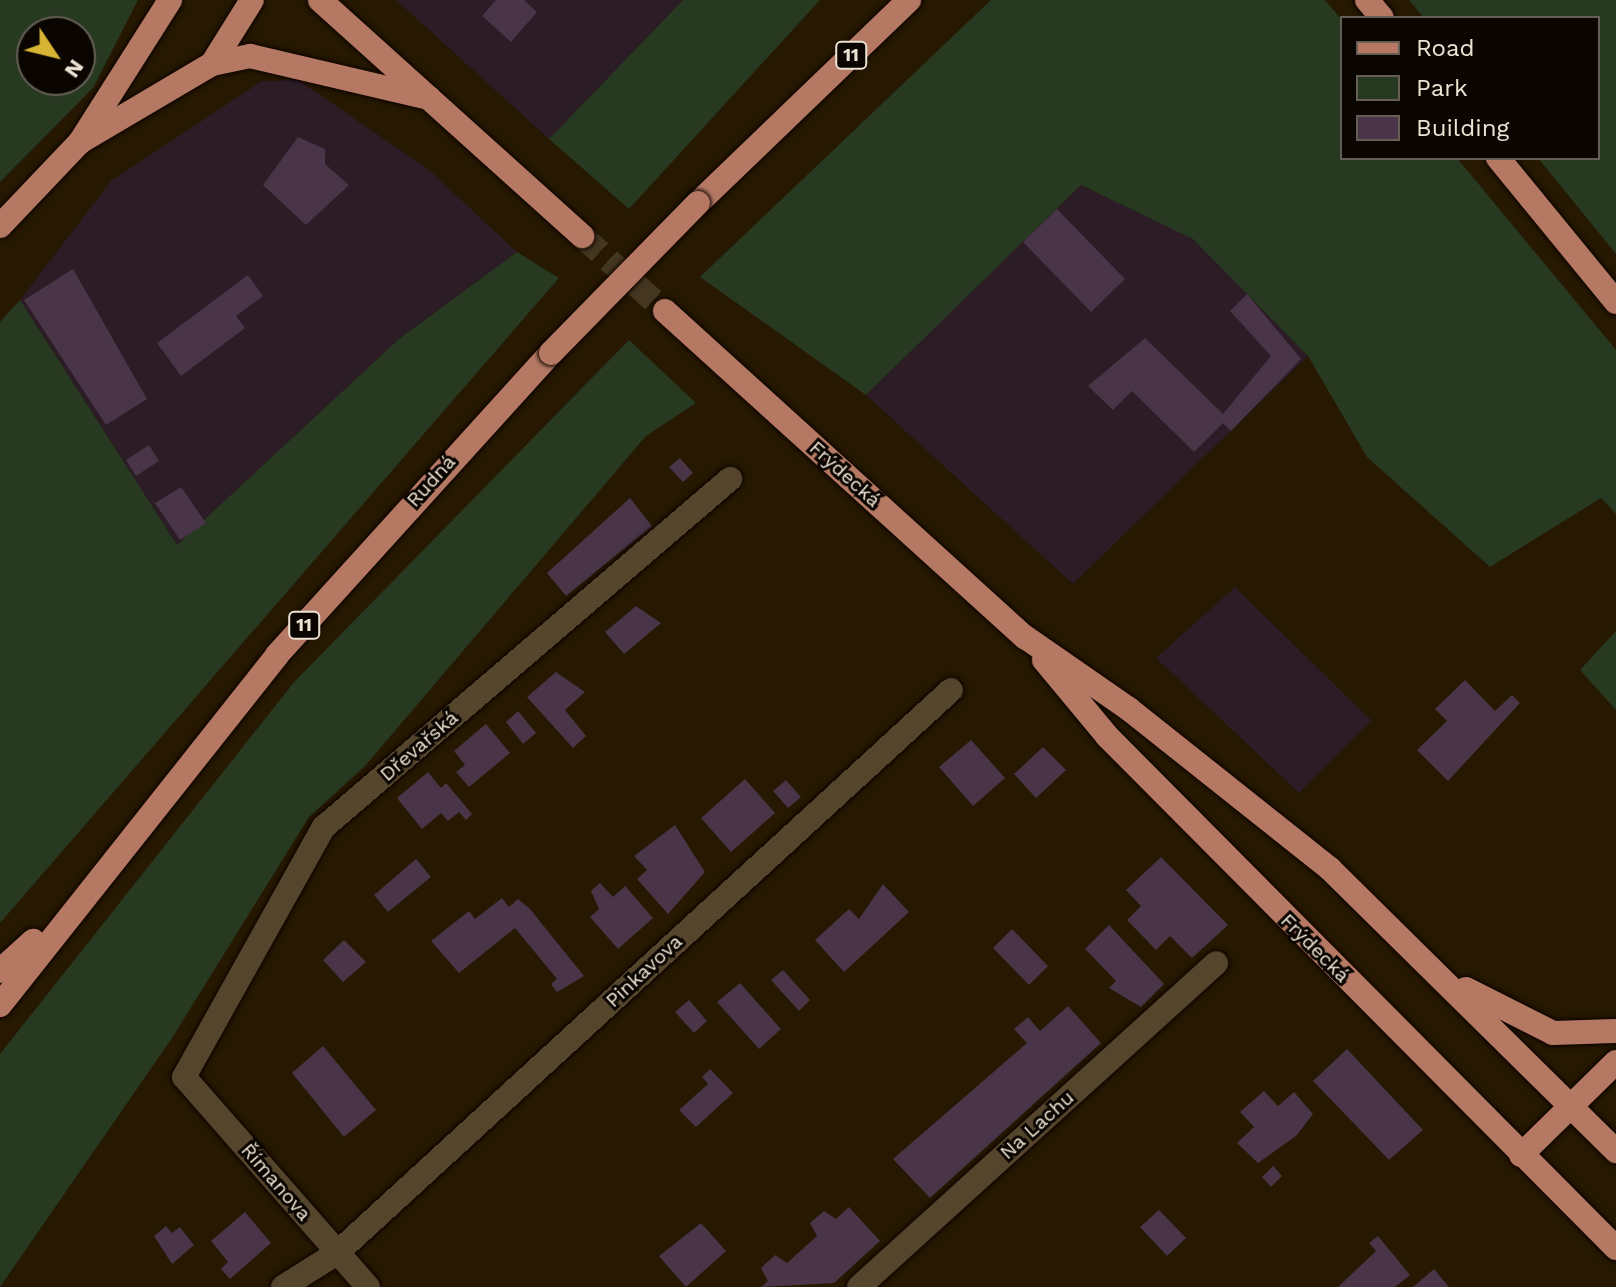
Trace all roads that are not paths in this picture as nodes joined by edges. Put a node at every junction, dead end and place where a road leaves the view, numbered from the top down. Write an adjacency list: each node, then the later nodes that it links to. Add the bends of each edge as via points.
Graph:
1 (252, 0): 7 (main road)
2 (320, 0): 8 (main road)
3 (909, 0): 18 (main road, Rudná / 11, bridge, via 551,353 277,655)
4 (1367, 0): 6 (main road)
5 (167, 1): 9 (main road)
6 (1380, 16)
7 (212, 64): 8 (main road, via 287,59); 9 (main road)
8 (429, 98): 12 (main road)
9 (80, 142): 11 (main road)
10 (1500, 160): 13 (main road)
11 (0, 226)
12 (582, 236)
13 (1616, 302)
14 (665, 311): 16 (main road, Frýdecká)
15 (730, 479): 25 (street, Dřevařská, via 324,827)
16 (1025, 637): 20 (main road, Frýdecká, via 1129,709 1330,869); 28 (main road, Frýdecká, via 1107,736)
17 (951, 690): 30 (street, Pinkavova)
18 (71, 908): 21 (main road); 22 (main road, Rudná / 11)
19 (1216, 963): 33 (street, Na Lachu)
20 (1434, 970): 23 (main road, via 1553,1033); 26 (main road, Frýdecká)
21 (0, 971)
22 (0, 1005)
23 (1616, 1031)
24 (1616, 1062): 26 (main road)
25 (184, 1077): 30 (street, Římanova)
26 (1572, 1106): 27 (main road, Frýdecká); 28 (main road)
27 (1616, 1151)
28 (1521, 1155): 29 (main road, Frýdecká)
29 (1616, 1248)
30 (337, 1253): 31 (street, Pinkavova); 32 (street, Římanova)
31 (283, 1287)
32 (368, 1287)
33 (859, 1287)

